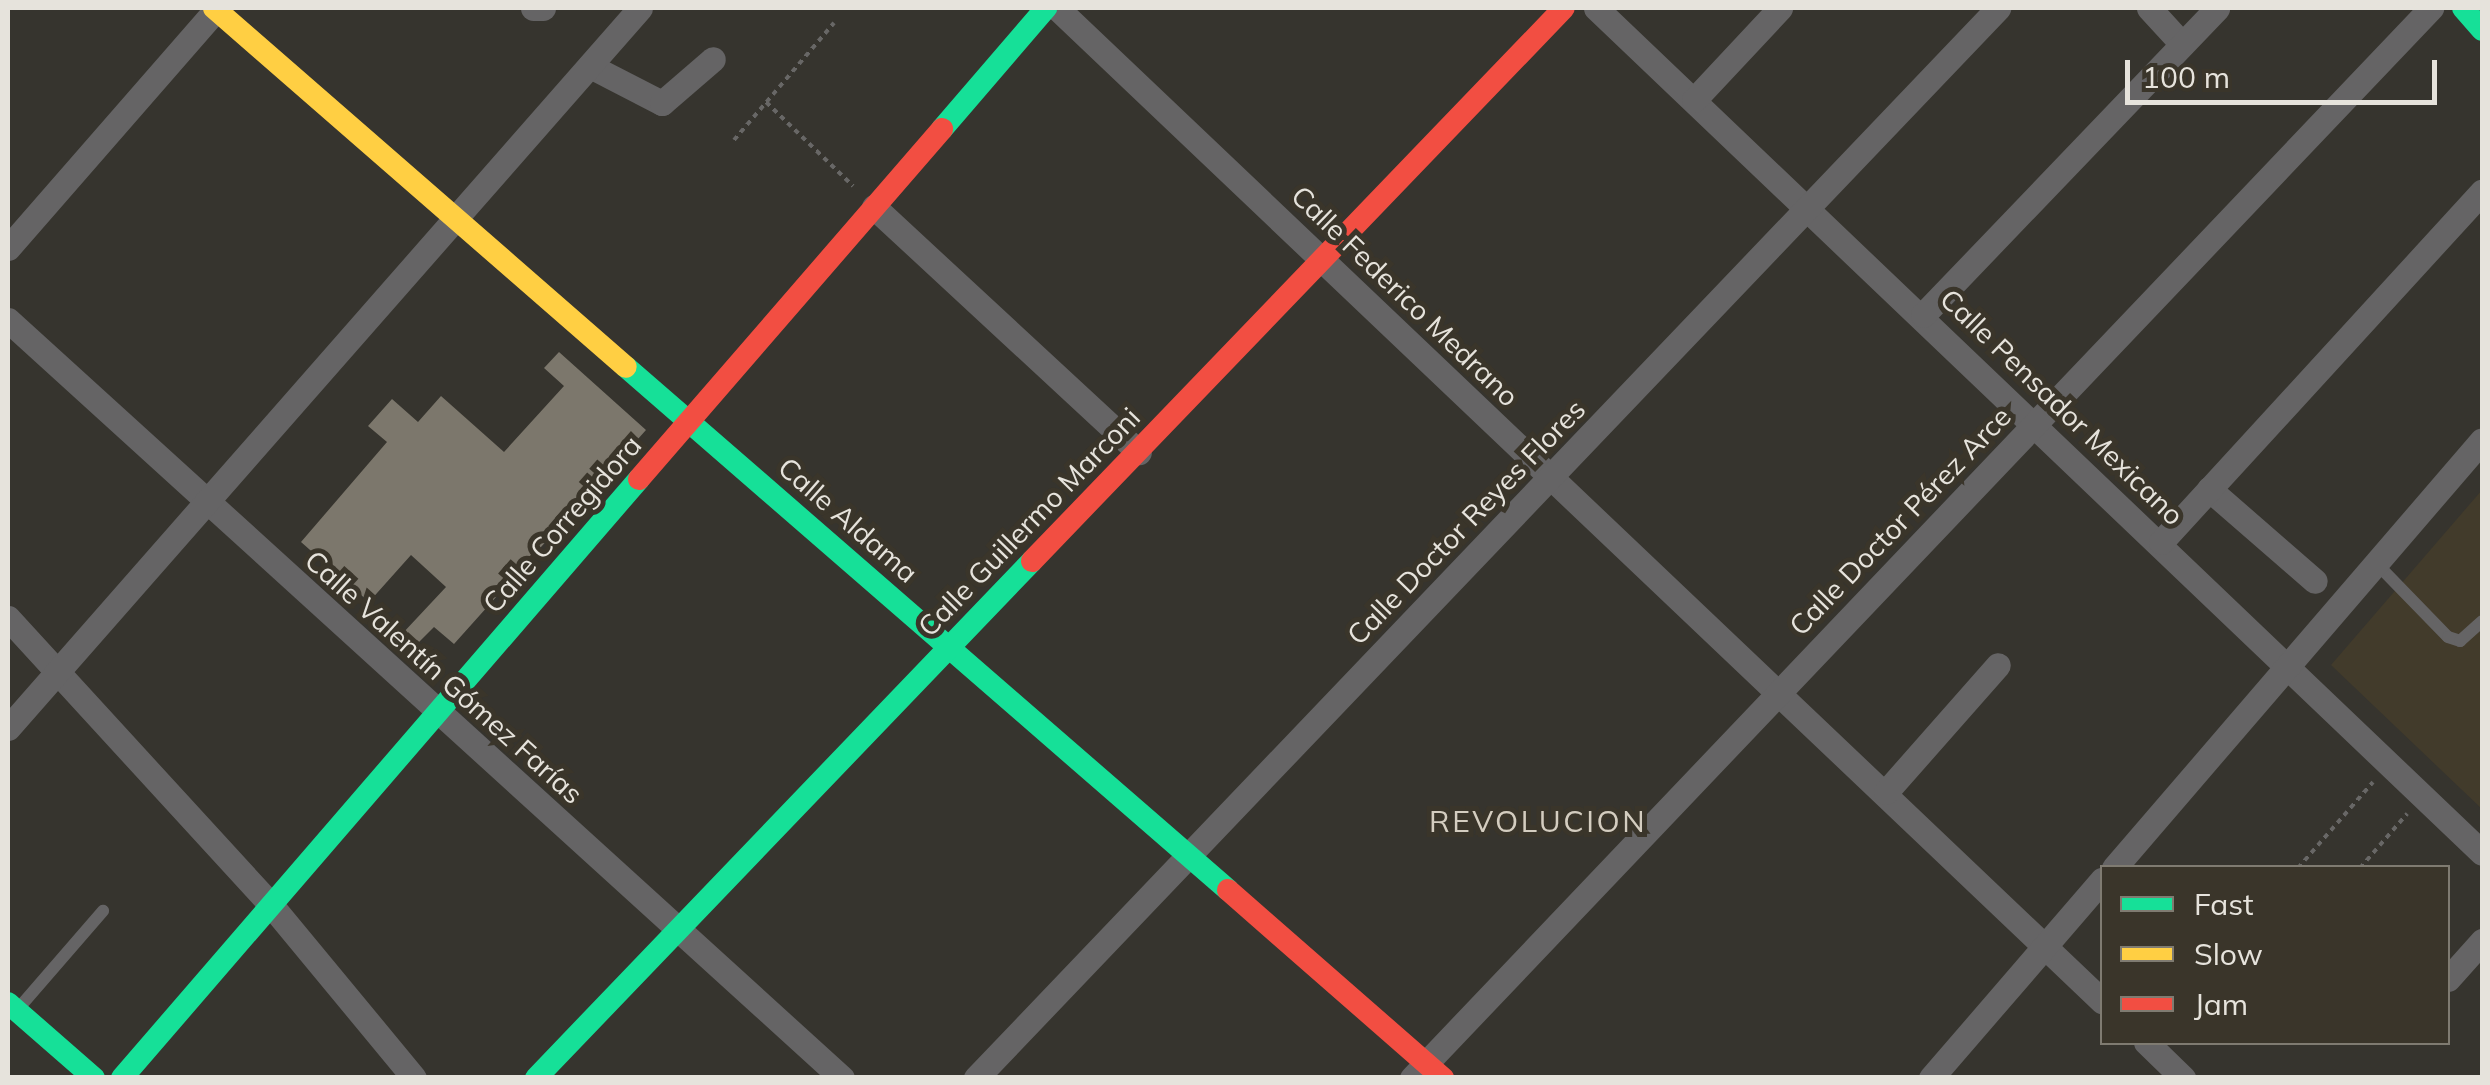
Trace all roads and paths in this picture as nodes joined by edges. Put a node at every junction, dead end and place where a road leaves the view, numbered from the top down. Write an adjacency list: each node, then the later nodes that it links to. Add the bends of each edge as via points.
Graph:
1 (216, 8): 26 (street, Calle Aldama); 27 (street)
2 (532, 8): 3 (street)
3 (543, 8)
4 (640, 8): 19 (street)
5 (1046, 8): 24 (street, Calle Corregidora)
6 (1057, 8): 28 (street, Calle Federico Medrano)
7 (1564, 8): 28 (street, Calle Guillermo Marconi)
8 (1596, 8): 20 (street, Calle Pensador Mexicano)
9 (1780, 8): 20 (street)
10 (1998, 8): 25 (street, Calle Doctor Reyes Flores)
11 (2149, 8): 17 (street)
12 (2217, 8): 17 (street)
13 (2432, 8): 31 (street, Calle Doctor Pérez Arce)
14 (2463, 8): 16 (street)
15 (834, 22): 21 (path)
16 (2482, 30)
17 (2182, 44): 29 (street)
18 (713, 59): 19 (street, via 662,102)
19 (590, 66): 26 (street)
20 (1694, 100): 25 (street, Calle Pensador Mexicano)
21 (766, 102): 22 (path); 24 (path)
22 (734, 140)
23 (2482, 192): 36 (street)
24 (874, 207): 32 (street, Calle Corregidora); 34 (street)
25 (1808, 208): 29 (street, Calle Pensador Mexicano); 35 (street, Calle Doctor Reyes Flores)
26 (458, 219): 32 (street, Calle Aldama); 37 (street)
27 (8, 248)
28 (1323, 260): 34 (street, Calle Guillermo Marconi); 35 (street, Calle Federico Medrano)
29 (1922, 315): 31 (street, Calle Pensador Mexicano)
30 (8, 320): 37 (street, Calle Valentín Gómez Farías)
31 (2036, 422): 38 (street, Calle Pensador Mexicano); 47 (street, Calle Doctor Pérez Arce)
32 (688, 423): 43 (street, Calle Aldama); 48 (street, Calle Corregidora)
33 (2482, 440): 39 (street)
34 (1139, 452): 43 (street, Calle Guillermo Marconi)
35 (1552, 478): 47 (street, Calle Federico Medrano); 54 (street, Calle Doctor Reyes Flores)
36 (2209, 489): 38 (street); 40 (street)
37 (208, 503): 46 (street); 48 (street, Calle Valentín Gómez Farías)
38 (2160, 542): 45 (street, Calle Pensador Mexicano)
39 (2376, 563): 42 (lane, via 2448,637 2460,641); 45 (street)
40 (2315, 580)
41 (8, 618): 46 (street)
42 (2482, 621)
43 (951, 648): 54 (street, Calle Aldama); 61 (street, Calle Guillermo Marconi)
44 (1998, 665): 51 (street)
45 (2288, 666): 50 (street, Calle Pensador Mexicano); 55 (street)
46 (58, 670): 49 (street); 59 (street)
47 (1778, 693): 51 (street, Calle Federico Medrano); 68 (street, Calle Doctor Pérez Arce)
48 (439, 712): 59 (street, Calle Corregidora); 61 (street, Calle Valentín Gómez Farías)
49 (8, 728)
50 (2390, 763): 52 (street, Calle Pensador Mexicano); 56 (path)
51 (1886, 792): 63 (street, Calle Federico Medrano)
52 (2424, 796): 53 (street, Calle Pensador Mexicano); 57 (path)
53 (2482, 853)
54 (1186, 854): 68 (street, Calle Aldama); 74 (street, Calle Doctor Reyes Flores)
55 (2117, 865)
56 (2301, 865)
57 (2363, 865)
58 (2100, 882): 63 (street)
59 (272, 905): 70 (street, Calle Corregidora); 71 (street)
60 (103, 910): 66 (lane)
61 (679, 933): 72 (street, Calle Guillermo Marconi); 73 (street, Calle Valentín Gómez Farías)
62 (2482, 941): 64 (street)
63 (2045, 946): 65 (street, Calle Federico Medrano); 75 (street)
64 (2450, 977)
65 (2100, 999)
66 (12, 1007): 69 (street)
67 (2149, 1045): 76 (street)
68 (1427, 1073)
69 (94, 1078)
70 (122, 1078)
71 (414, 1078)
72 (536, 1078)
73 (842, 1078)
74 (976, 1078)
75 (1931, 1078)
76 (2183, 1078)

